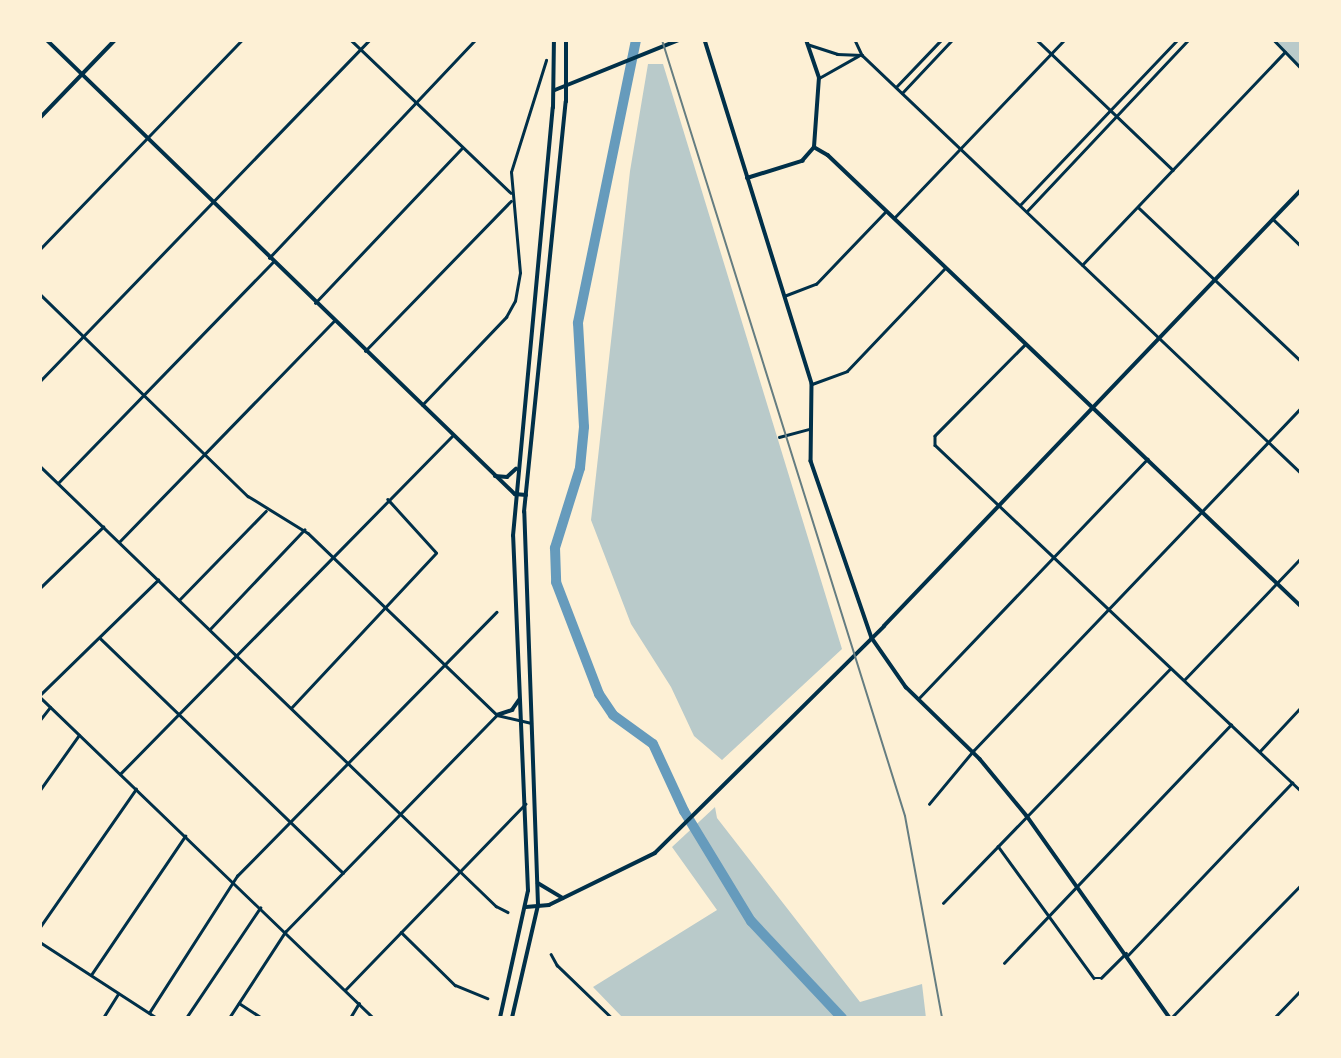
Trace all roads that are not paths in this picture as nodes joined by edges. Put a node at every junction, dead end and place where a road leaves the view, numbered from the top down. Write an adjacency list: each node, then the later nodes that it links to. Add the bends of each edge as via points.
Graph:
1 (47, 40): 26 (street)
2 (115, 40): 26 (street)
3 (242, 40): 36 (street)
4 (351, 40): 20 (street)
5 (369, 40): 20 (street)
6 (475, 40): 32 (street)
7 (554, 40): 30 (street)
8 (566, 40): 28 (street)
9 (680, 40): 28 (street)
10 (705, 40): 41 (street)
11 (855, 40): 23 (street)
12 (941, 40): 29 (street)
13 (952, 40): 31 (street)
14 (1037, 40): 22 (street)
15 (1064, 40): 22 (street)
16 (1177, 40): 33 (street)
17 (1188, 40): 34 (street)
18 (1274, 40): 21 (street)
19 (807, 42): 23 (street, via 837,54); 27 (street)
20 (361, 49): 32 (street); 45 (street)
21 (1285, 52): 25 (street); 40 (street)
22 (1051, 54): 33 (street); 39 (street)
23 (862, 55): 27 (street); 29 (street)
24 (546, 60): 43 (street, via 517,147)
25 (1301, 68)
26 (82, 75): 35 (street); 36 (street)
27 (819, 78): 37 (street)
28 (567, 86): 30 (street); 86 (street)
29 (896, 87): 31 (street)
30 (555, 90): 81 (street)
31 (902, 93): 39 (street)
32 (416, 103): 38 (street); 54 (street)
33 (1111, 110): 34 (street); 46 (street)
34 (1116, 115): 40 (street); 49 (street)
35 (40, 118)
36 (147, 139): 45 (street); 53 (street)
37 (814, 147): 41 (street, via 802,160); 48 (street)
38 (462, 148): 43 (street); 61 (street)
39 (961, 149): 46 (street); 50 (street)
40 (1172, 170): 47 (street)
41 (747, 178): 60 (street)
42 (1301, 190): 51 (street)
43 (511, 193): 44 (street)
44 (512, 200): 66 (street); 71 (street, via 520,273 515,300 506,317)
45 (214, 204): 54 (street); 63 (street)
46 (1020, 205): 49 (street)
47 (1137, 206): 56 (street); 58 (street)
48 (886, 211): 50 (street); 60 (street, via 816,284)
49 (1027, 211): 56 (street)
50 (894, 218): 57 (street)
51 (1273, 219): 52 (street); 58 (street)
52 (1301, 246)
53 (40, 249)
54 (269, 258): 55 (street)
55 (273, 262): 61 (street); 70 (street)
56 (1082, 265): 64 (street)
57 (946, 268): 65 (street); 69 (street, via 847,371)
58 (1215, 280): 64 (street); 67 (street)
59 (40, 294): 63 (street)
60 (784, 296): 69 (street)
61 (315, 303): 62 (street)
62 (334, 321): 66 (street); 78 (street)
63 (83, 337): 68 (street); 70 (street)
64 (1159, 338): 72 (street); 77 (street)
65 (1026, 344): 72 (street); 88 (street, via 933,441)
66 (365, 351): 71 (street)
67 (1301, 361)
68 (40, 381)
69 (812, 384): 74 (street)
70 (144, 395): 78 (street); 84 (street)
71 (422, 405): 75 (street)
72 (1093, 407): 79 (street); 88 (street)
73 (1301, 408): 77 (street)
74 (809, 429): 76 (street); 107 (street, via 811,461)
75 (453, 435): 83 (street); 87 (street)
76 (779, 438)
77 (1268, 442): 82 (street); 90 (street)
78 (205, 454): 89 (street); 93 (street)
79 (1147, 459): 90 (street); 95 (street)
80 (40, 466): 84 (street)
81 (517, 467): 83 (street, via 507,477); 85 (street)
82 (1301, 473)
83 (495, 475): 85 (street)
84 (58, 483): 91 (street)
85 (515, 494): 86 (street); 113 (street)
86 (526, 495): 122 (street, via 524,564)
87 (388, 500): 94 (street); 103 (street, via 437,551)
88 (1000, 505): 95 (street); 107 (street)
89 (266, 511): 92 (street); 100 (street)
90 (1202, 512): 98 (street); 102 (street)
91 (103, 527): 93 (street); 99 (street)
92 (304, 530): 94 (street); 105 (street)
93 (119, 542): 97 (street)
94 (333, 557): 103 (street); 108 (street)
95 (1054, 557): 102 (street); 114 (street)
96 (1301, 558): 98 (street)
97 (158, 580): 100 (street); 106 (street)
98 (1277, 583): 101 (street); 111 (street)
99 (40, 588)
100 (179, 600): 105 (street)
101 (1301, 606)
102 (1109, 609): 110 (street); 125 (street)
103 (388, 610): 109 (street); 117 (street)
104 (496, 612): 109 (street)
105 (209, 629): 108 (street)
106 (100, 638): 112 (street); 118 (street)
107 (872, 638): 114 (street); 146 (street, via 668,840 639,864)
108 (237, 656): 117 (street); 118 (street)
109 (442, 662): 119 (street); 127 (street)
110 (1171, 668): 111 (street); 136 (street)
111 (1184, 680): 123 (street)
112 (40, 696): 115 (street)
113 (519, 698): 119 (street, via 512,710); 121 (street)
114 (918, 699): 125 (street)
115 (50, 706): 120 (street); 124 (street)
116 (1301, 707): 126 (street)
117 (291, 708): 127 (street)
118 (179, 715): 128 (street); 137 (street)
119 (497, 715): 121 (street); 135 (street)
120 (40, 720)
121 (520, 721): 122 (street); 133 (street)
122 (533, 723): 143 (street)
123 (1231, 725): 126 (street); 145 (street)
124 (79, 734): 128 (street); 131 (street)
125 (973, 751): 134 (street); 136 (street)
126 (1259, 751): 129 (street)
127 (347, 762): 135 (street); 137 (street)
128 (120, 774): 130 (street)
129 (1292, 783): 132 (street); 158 (street)
130 (136, 789): 138 (street); 153 (street)
131 (40, 790)
132 (1301, 791)
133 (525, 804): 140 (street); 149 (street)
134 (929, 804)
135 (401, 814): 140 (street); 141 (street)
136 (1027, 816): 139 (street); 145 (street)
137 (289, 822): 141 (street); 142 (street)
138 (185, 836): 142 (street); 160 (street)
139 (998, 846): 147 (street); 152 (street)
140 (460, 871): 151 (street); 155 (street)
141 (343, 873): 154 (street)
142 (234, 883): 150 (street); 167 (street)
143 (538, 884): 146 (street); 148 (street)
144 (1301, 885): 178 (street)
145 (1077, 886): 152 (street); 158 (street)
146 (565, 898): 148 (street)
147 (943, 903)
148 (538, 905): 149 (street); 176 (street)
149 (526, 907): 175 (street)
150 (260, 908): 154 (street); 170 (street)
151 (508, 912)
152 (1049, 916): 158 (street, via 1094,978 1101,978); 159 (street)
153 (40, 927)
154 (285, 932): 161 (street); 165 (street)
155 (401, 932): 161 (street); 164 (street, via 456,986)
156 (40, 942): 160 (street)
157 (551, 954): 177 (street)
158 (1127, 954): 178 (street)
159 (1004, 963)
160 (92, 975): 163 (street)
161 (345, 990): 166 (street)
162 (1301, 990): 179 (street)
163 (118, 993): 167 (street); 168 (street)
164 (488, 998)
165 (239, 1003): 171 (street); 172 (street)
166 (359, 1003): 173 (street); 174 (street)
167 (149, 1013): 169 (street)
168 (103, 1018)
169 (157, 1018)
170 (186, 1018)
171 (229, 1018)
172 (262, 1018)
173 (350, 1018)
174 (374, 1018)
175 (500, 1018)
176 (512, 1018)
177 (612, 1018)
178 (1171, 1018)
179 (1274, 1018)

